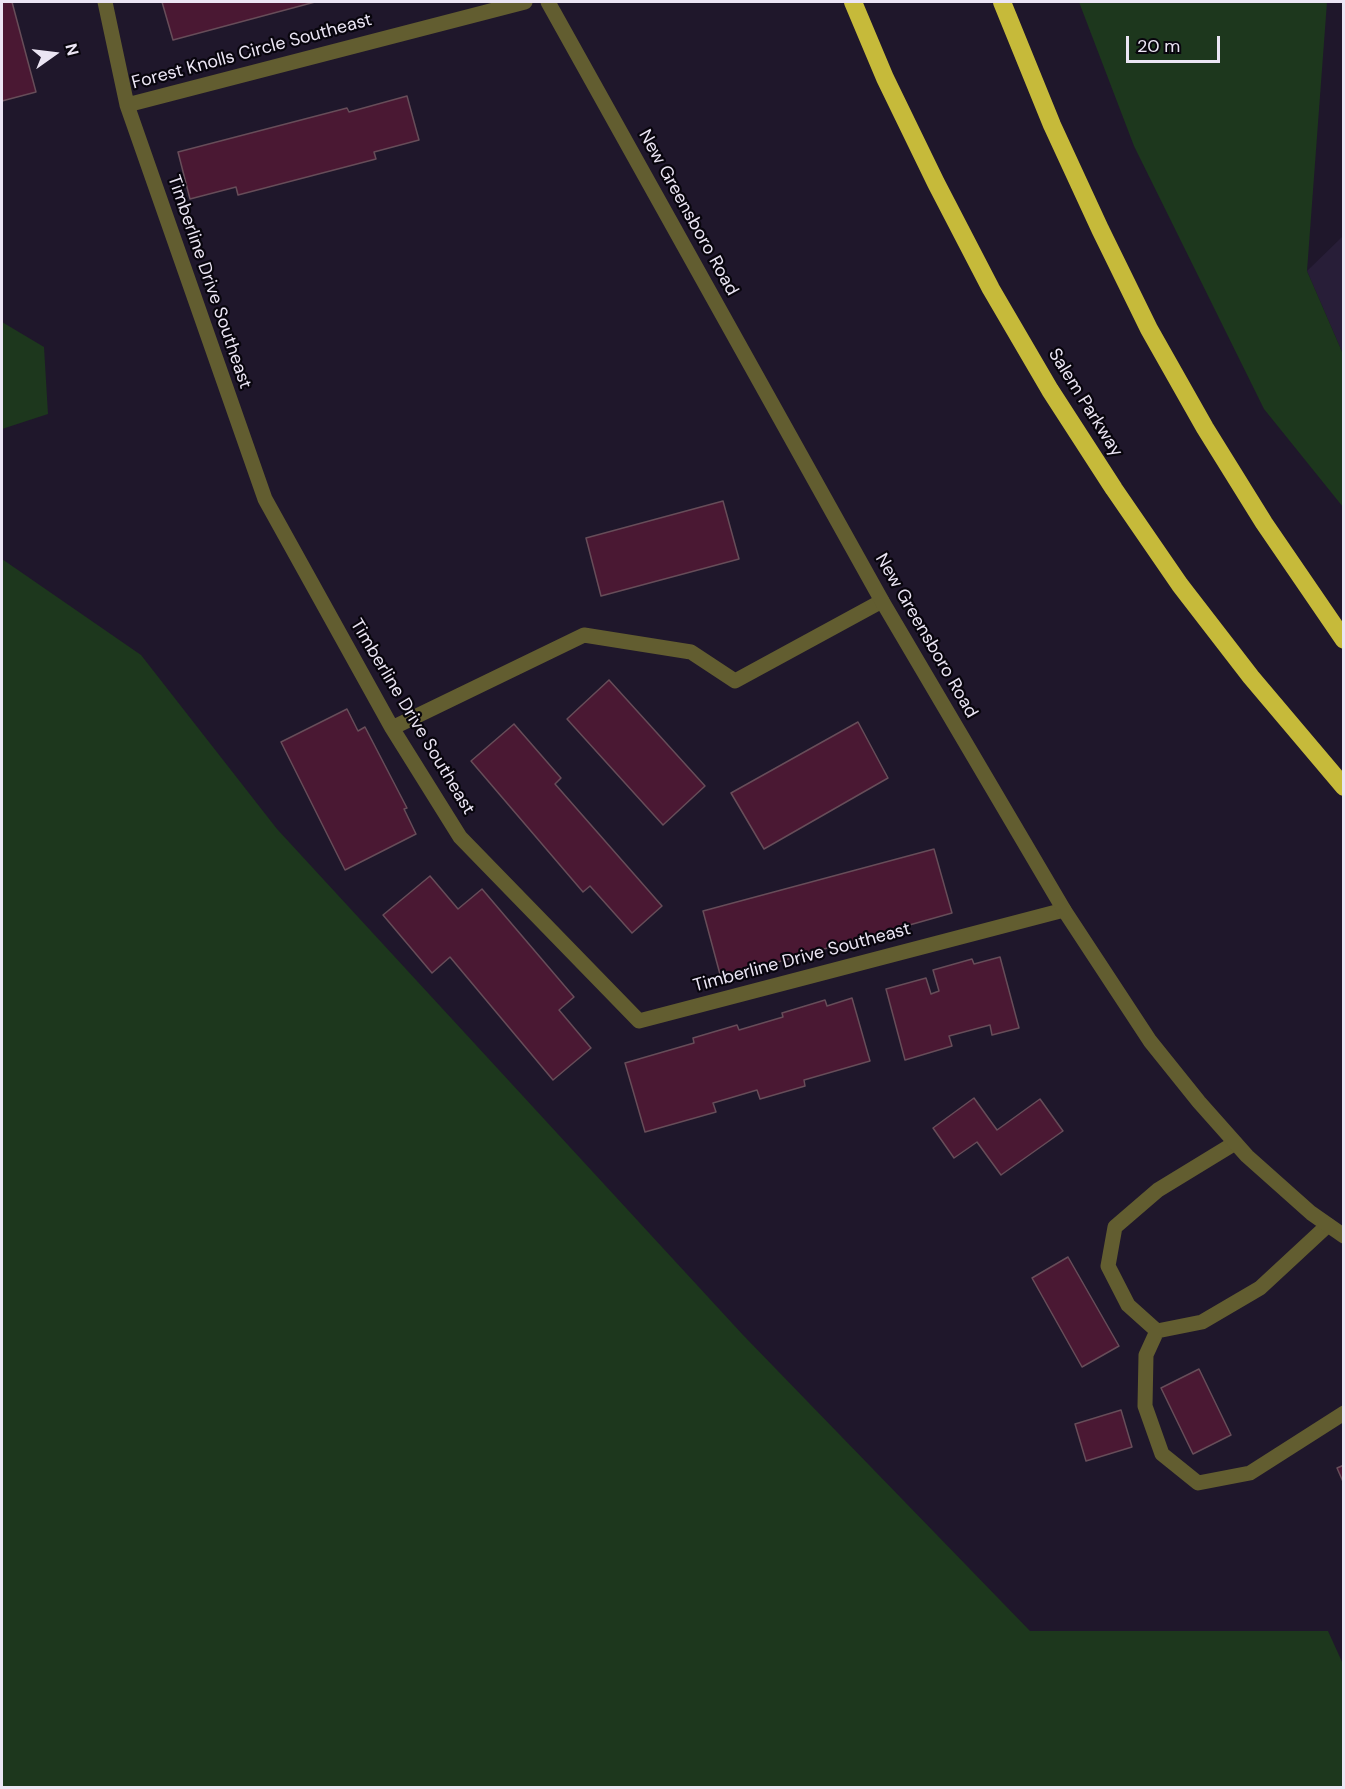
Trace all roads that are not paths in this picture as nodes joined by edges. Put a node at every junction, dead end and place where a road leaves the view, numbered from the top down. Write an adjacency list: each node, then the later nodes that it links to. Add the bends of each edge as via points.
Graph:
1 (105, 2): 6 (street, Forest Knolls Circle Southeast)
2 (525, 2): 6 (street, Forest Knolls Circle Southeast)
3 (548, 2): 7 (street, New Greensboro Road)
4 (853, 2): 10 (highway, Salem Parkway, via 942,194 1050,390 1180,585)
5 (1002, 2): 8 (highway, via 1052,125 1149,329 1264,524)
6 (127, 105): 9 (street, Timberline Drive Southeast, via 264,499)
7 (882, 601): 9 (street, via 735,681 692,652 584,635); 11 (street, New Greensboro Road)
8 (1344, 640)
9 (392, 728): 11 (street, Timberline Drive Southeast, via 460,837 639,1021)
10 (1344, 787)
11 (1064, 910): 12 (street, New Greensboro Road, via 1150,1041)
12 (1235, 1143): 13 (street, New Greensboro Road); 15 (street, via 1158,1190 1115,1227 1108,1266 1128,1305)
13 (1328, 1225): 14 (street, New Greensboro Road); 15 (street, via 1260,1288 1202,1322)
14 (1344, 1236)
15 (1157, 1331): 16 (street, via 1146,1355 1145,1406 1162,1454 1198,1483 1250,1473)
16 (1344, 1413)

